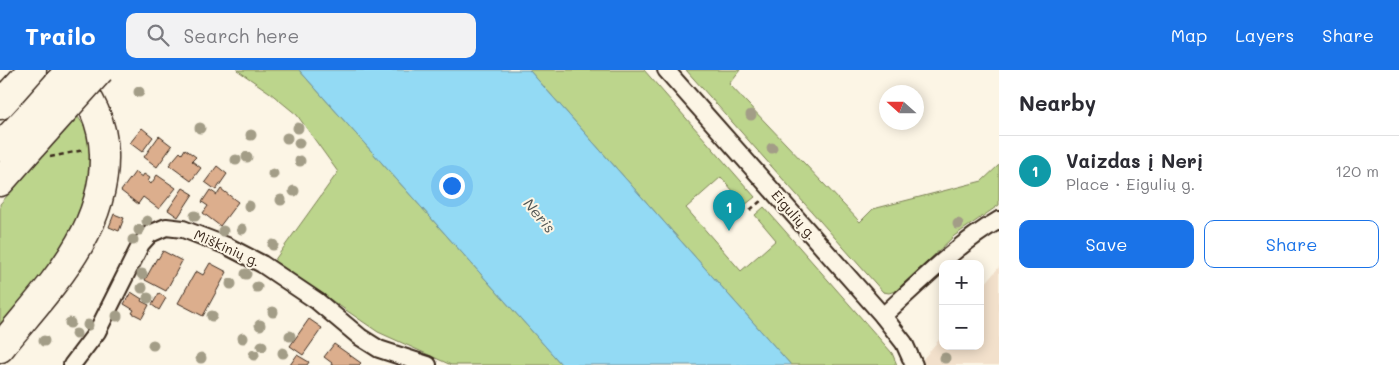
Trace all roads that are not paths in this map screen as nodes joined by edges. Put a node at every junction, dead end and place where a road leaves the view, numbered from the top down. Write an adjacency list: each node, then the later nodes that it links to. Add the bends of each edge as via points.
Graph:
1 (32, 70): 5 (highway)
2 (68, 70): 6 (highway, bridge); 11 (highway, via 89,98 99,120 104,169 99,198 78,247)
3 (100, 70): 6 (highway, bridge)
4 (666, 70): 10 (street, Eigulių g.)
5 (5, 100)
6 (39, 122): 7 (highway); 8 (highway)
7 (0, 148)
8 (0, 182)
9 (999, 220): 10 (street, via 952,253)
10 (883, 316): 14 (street, Eigulių g., via 904,343)
11 (0, 348)
12 (72, 365): 13 (street, Miškinių g., via 97,332 141,244 150,234 166,227 183,229 262,264 379,349)
13 (428, 365)
14 (914, 365)

